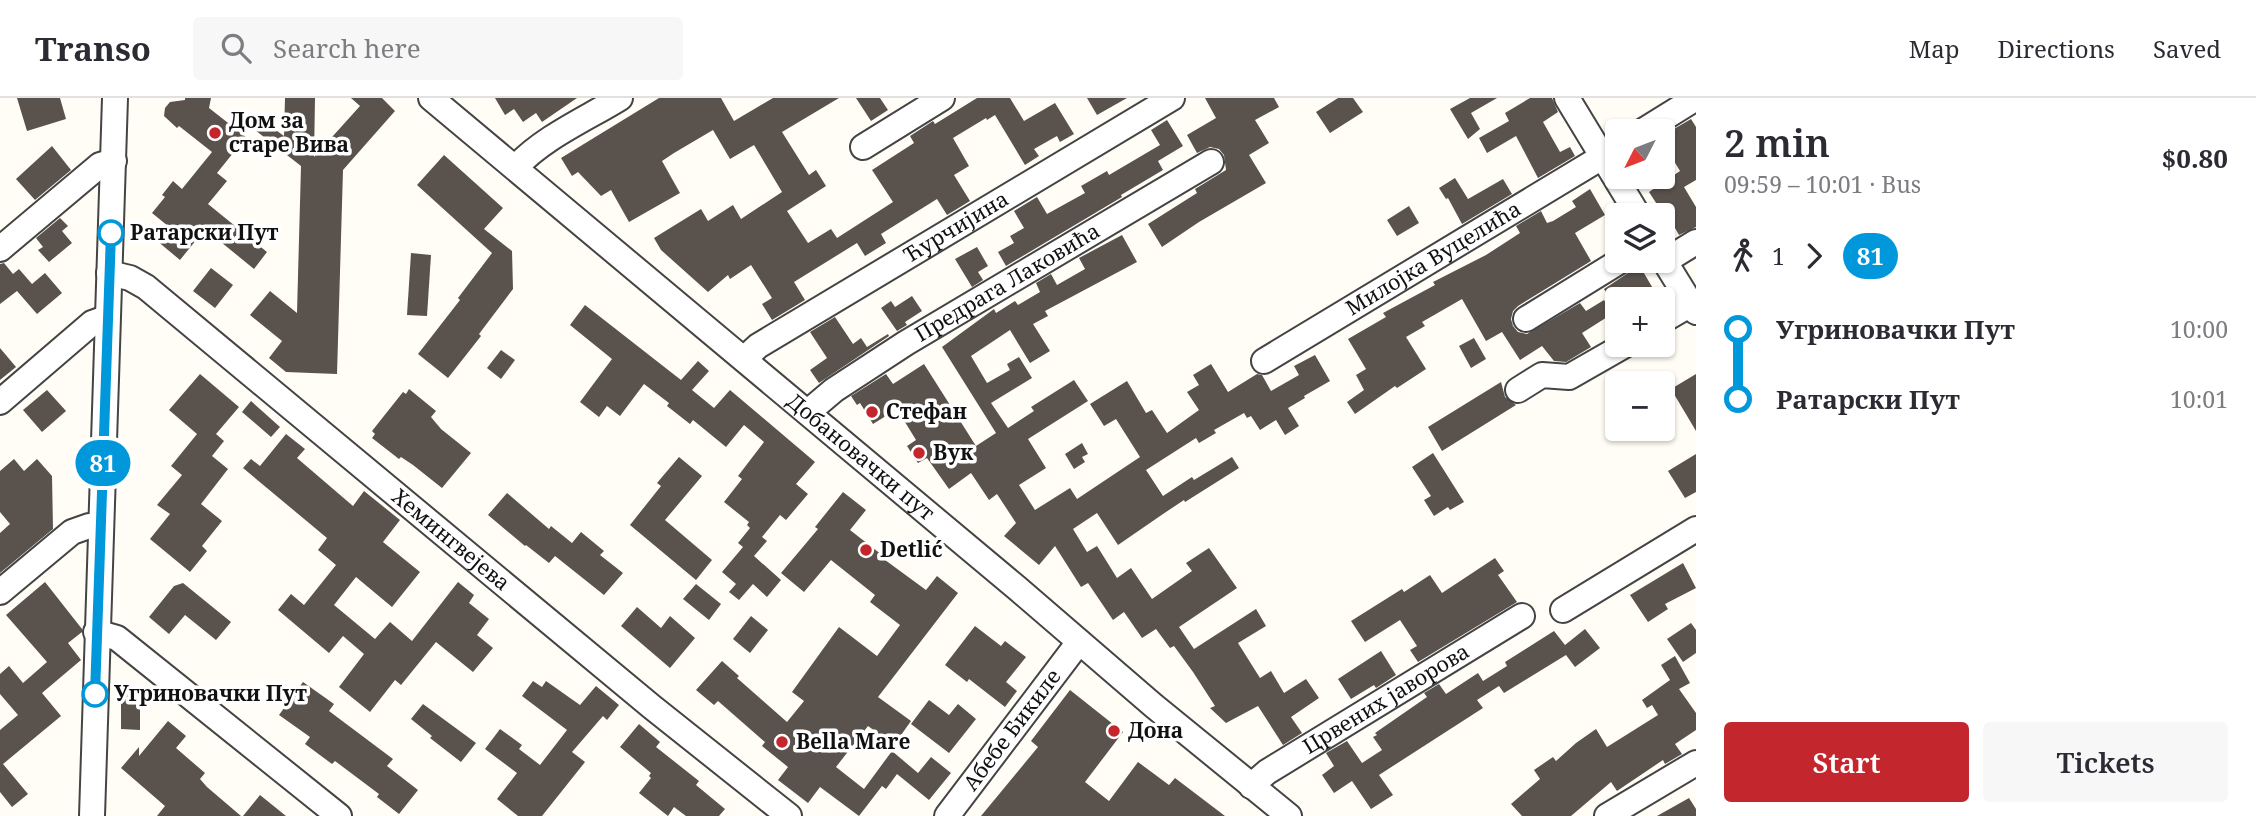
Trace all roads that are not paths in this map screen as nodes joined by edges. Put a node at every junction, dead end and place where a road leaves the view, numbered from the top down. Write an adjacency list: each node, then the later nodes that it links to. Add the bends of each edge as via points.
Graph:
1 (115, 98): 12 (street)
2 (432, 98): 14 (street, Добановачки пут)
3 (620, 98): 14 (street, via 527,155)
4 (942, 98): 9 (street)
5 (1172, 98): 26 (street, Ћурчијина, via 758,346)
6 (1567, 98): 10 (street)
7 (1696, 99): 8 (street)
8 (1663, 119)
9 (863, 147)
10 (1605, 147)
11 (1605, 154): 27 (street, Милојка Вуцелића)
12 (114, 161): 16 (street, via 100,165); 19 (street)
13 (1211, 162): 30 (street, Предрага Лаковића, via 906,343)
14 (516, 167): 26 (street, Добановачки пут)
15 (1696, 242): 17 (street)
16 (0, 249)
17 (1675, 253)
18 (1605, 270): 24 (street)
19 (109, 272): 23 (street); 42 (street, Хемингвејева, via 146,287)
20 (1672, 273): 21 (street)
21 (1693, 308): 22 (street)
22 (1675, 316)
23 (107, 318): 29 (street, via 92,323); 31 (street)
24 (1527, 319)
25 (1605, 356): 28 (street, via 1569,377 1542,375)
26 (744, 359): 30 (street, Добановачки пут)
27 (1264, 361)
28 (1518, 390)
29 (0, 402)
30 (808, 412): 37 (street, Добановачки пут)
31 (100, 526): 33 (street, via 72,532); 36 (street)
32 (1696, 529): 34 (street)
33 (0, 592)
34 (1563, 610)
35 (1522, 616): 39 (street, Црвених јаворова)
36 (96, 632): 40 (street); 41 (street, via 117,638)
37 (1079, 642): 39 (street, Добановачки пут); 43 (street, Абебе Бикиле)
38 (1696, 763): 45 (street)
39 (1251, 786): 44 (street, Добановачки пут)
40 (92, 816)
41 (339, 816)
42 (789, 816)
43 (947, 816)
44 (1289, 816)
45 (1607, 816)

